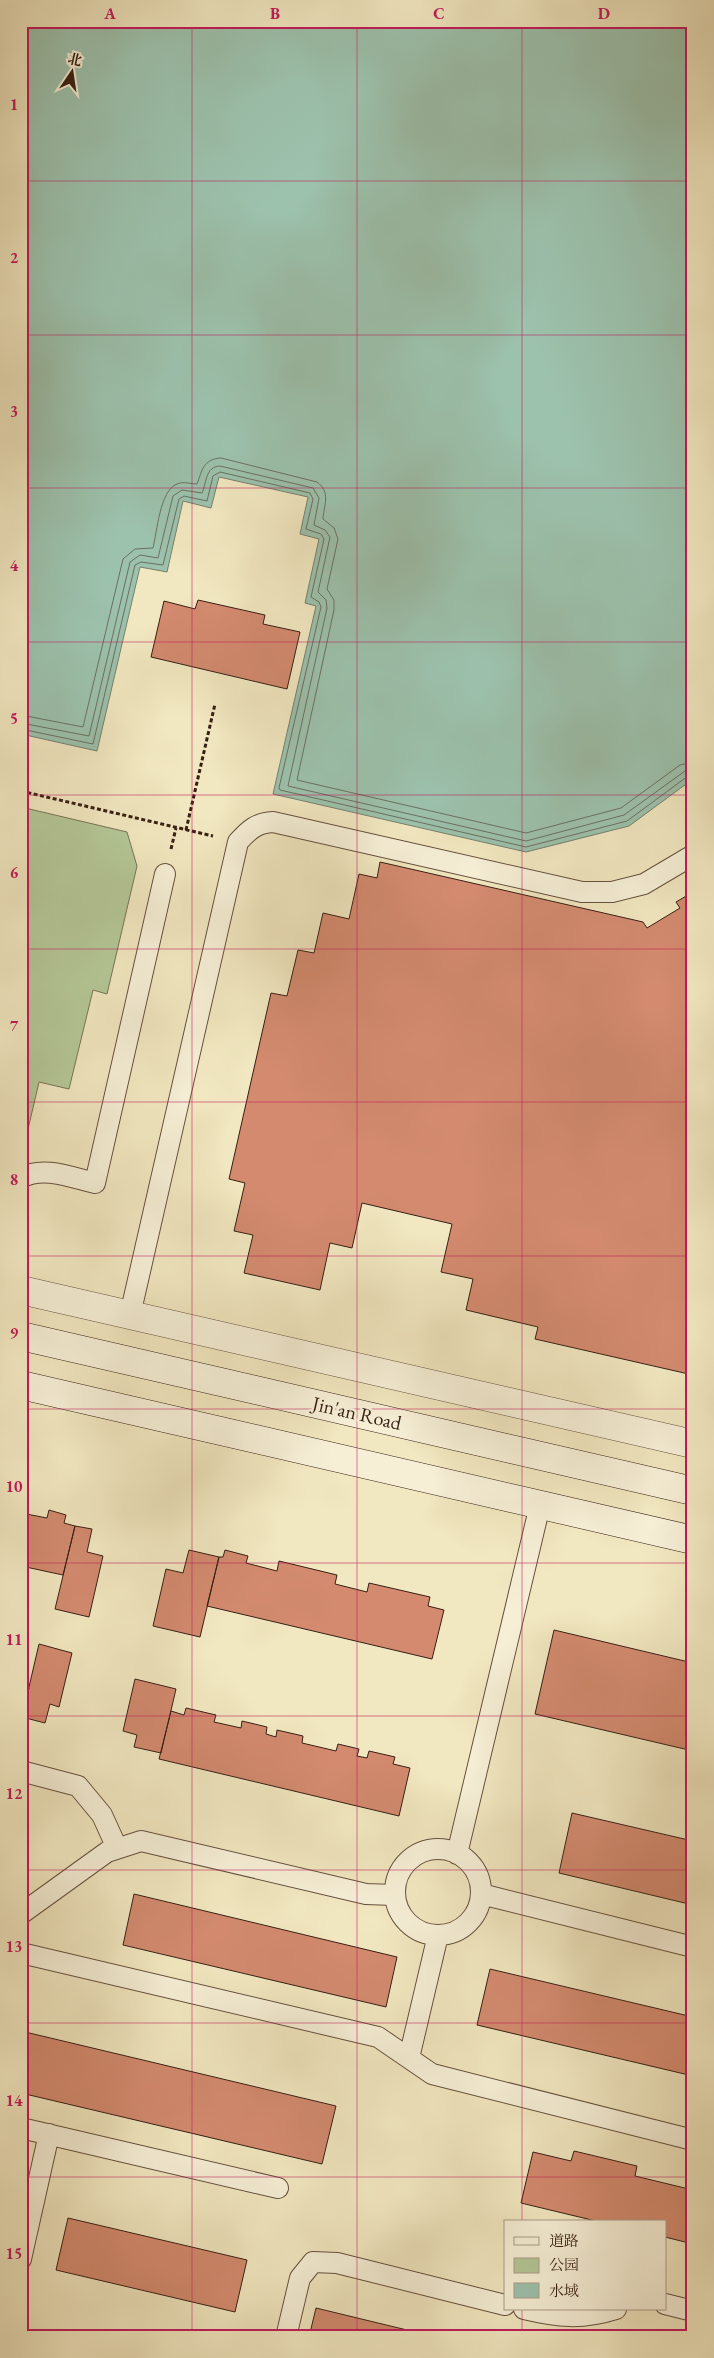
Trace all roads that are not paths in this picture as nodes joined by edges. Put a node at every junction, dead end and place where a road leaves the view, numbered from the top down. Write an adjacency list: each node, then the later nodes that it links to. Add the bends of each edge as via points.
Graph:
1 (693, 855): 5 (lane, via 644,884 612,892 582,892 273,822 261,823 250,829 238,842)
2 (165, 874): 3 (lane, via 95,1183 49,1173 28,1174)
3 (21, 1178)
4 (21, 1290): 5 (main road)
5 (130, 1315): 8 (main road)
6 (21, 1336): 9 (main road, Jin'an Road)
7 (21, 1385): 10 (main road)
8 (693, 1444)
9 (693, 1491)
10 (540, 1505): 11 (main road); 14 (lane)
11 (693, 1540)
12 (21, 1772): 13 (lane, via 78,1786 102,1815)
13 (117, 1848): 16 (lane, via 141,1841 366,1894); 17 (lane)
14 (457, 1854): 15 (lane, via 474,1868); 16 (lane, via 431,1849 415,1855 403,1866 396,1880)
15 (481, 1894): 18 (lane, via 472,1918 462,1928); 19 (lane)
16 (394, 1895): 18 (lane, via 406,1922 419,1931)
17 (21, 1914)
18 (438, 1934): 21 (lane)
19 (693, 1947)
20 (21, 1952): 21 (lane, via 378,2038)
21 (409, 2058): 24 (lane, via 432,2074)
22 (21, 2128): 23 (lane)
23 (49, 2134): 25 (lane); 26 (lane)
24 (693, 2140)
25 (278, 2188)
26 (21, 2259)
27 (666, 2304): 31 (lane)
28 (504, 2305): 32 (lane, via 337,2263 313,2262 300,2278)
29 (528, 2310): 30 (lane, via 554,2316 594,2316)
30 (613, 2310)
31 (693, 2311)
32 (286, 2337)

